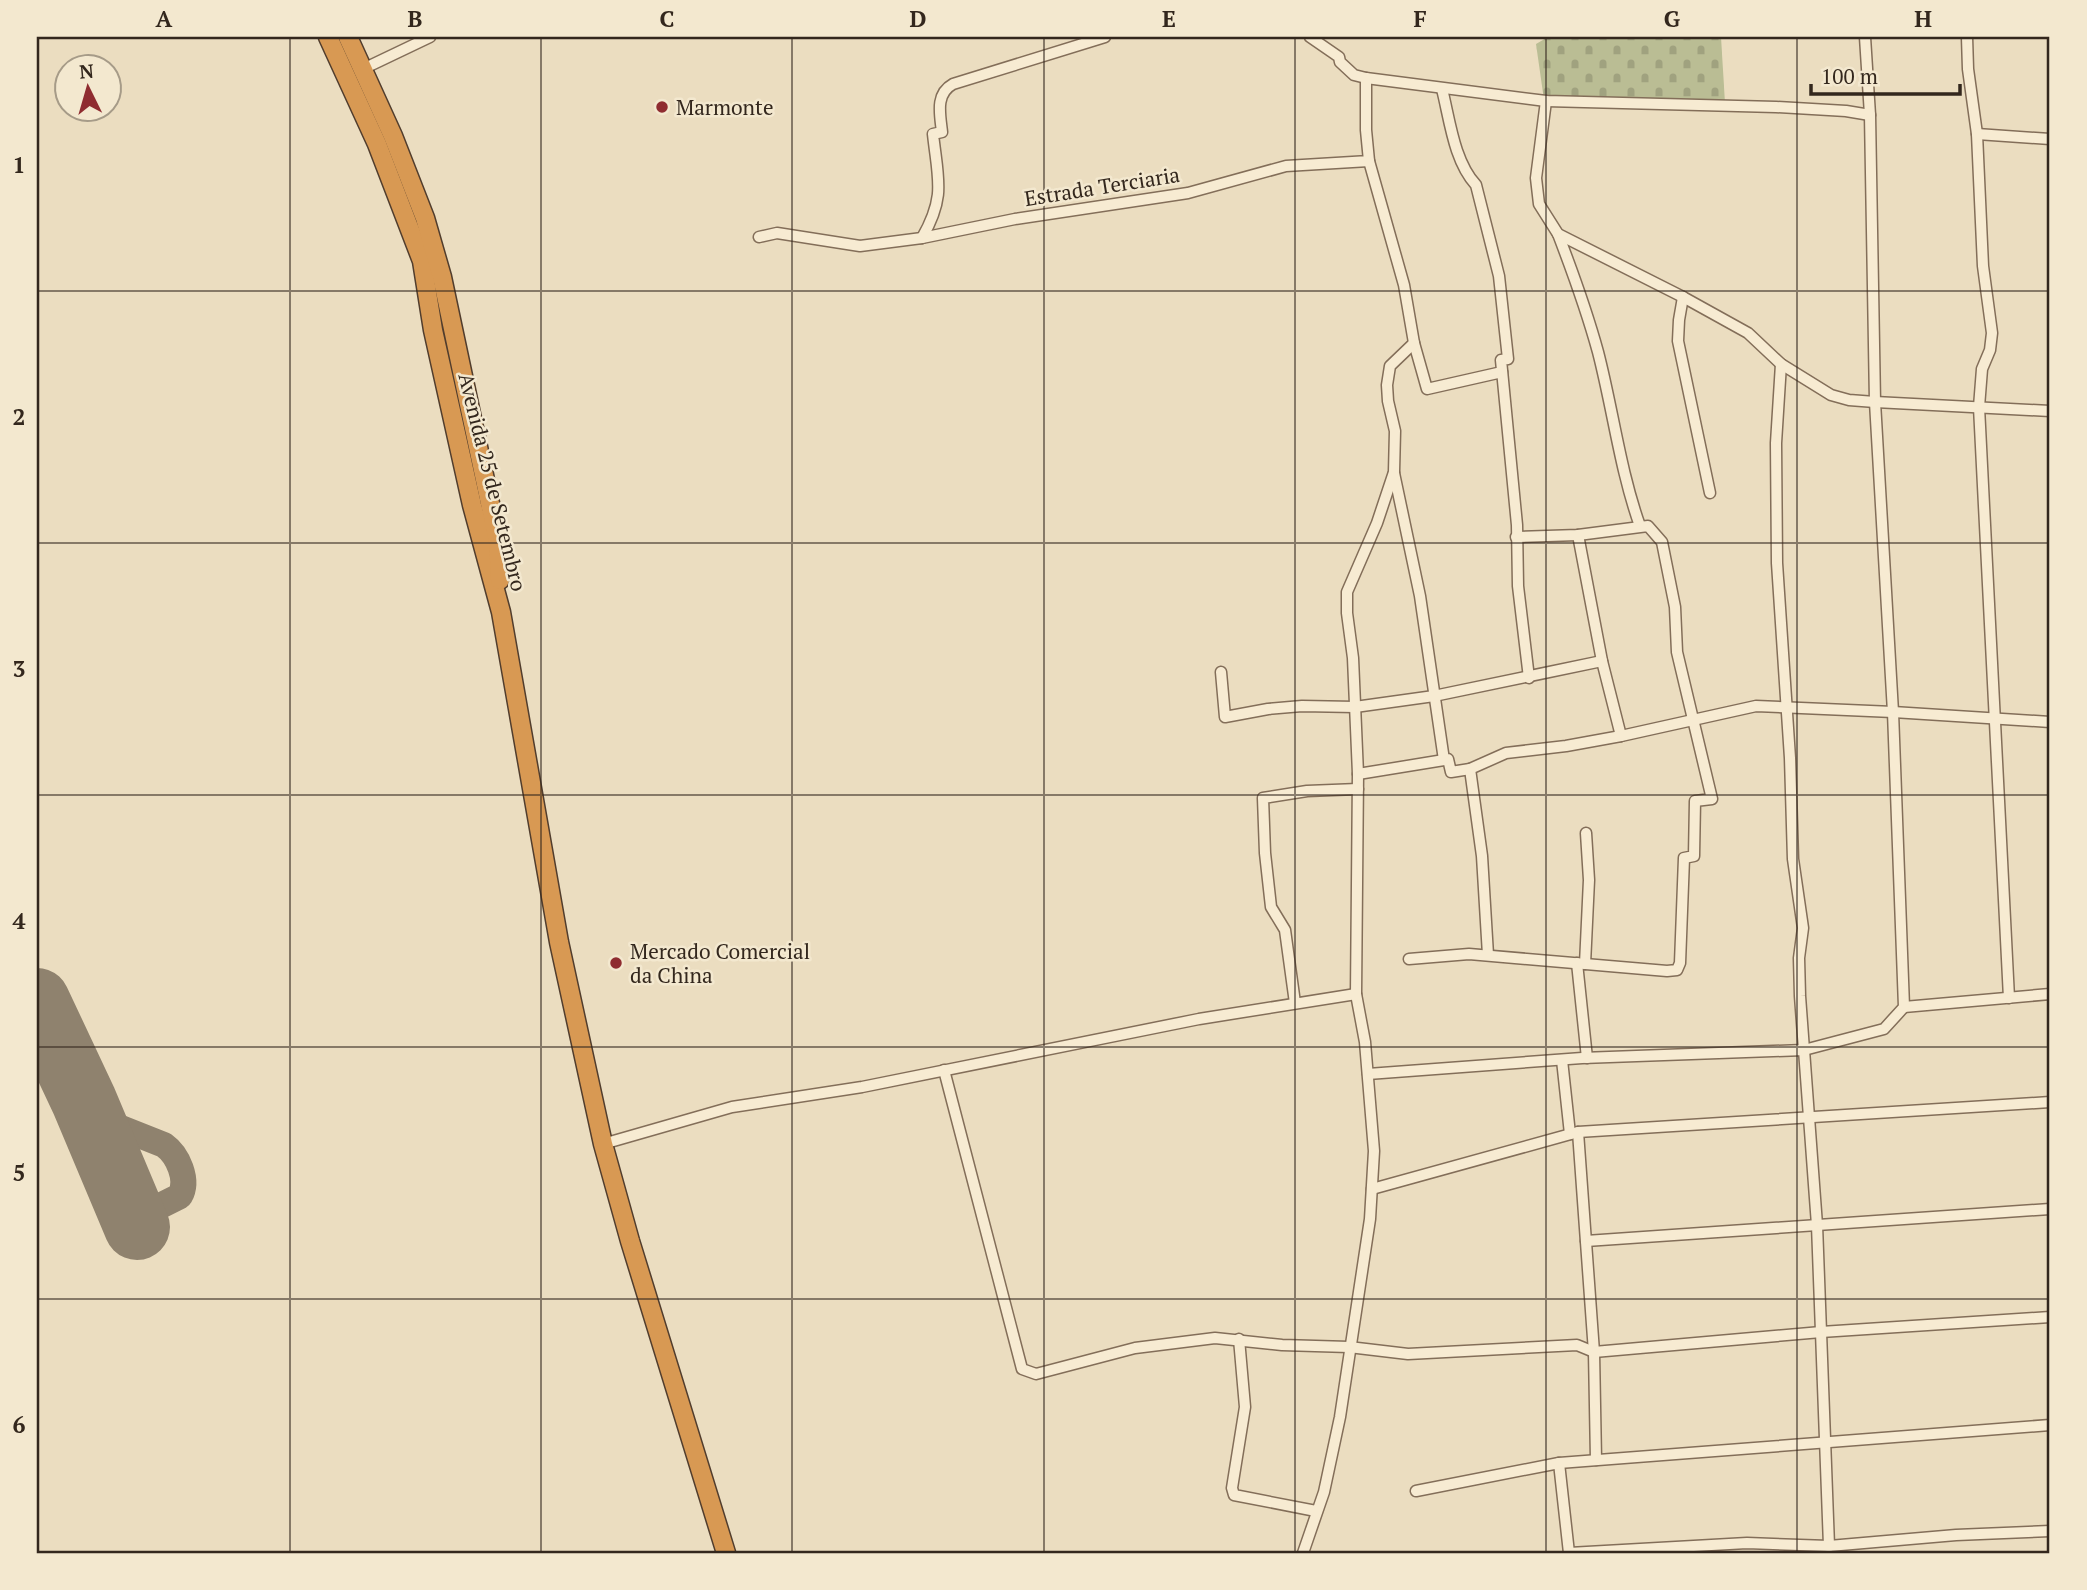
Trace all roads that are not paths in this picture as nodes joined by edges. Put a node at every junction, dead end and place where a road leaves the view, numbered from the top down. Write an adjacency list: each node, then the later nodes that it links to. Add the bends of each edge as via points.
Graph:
1 (328, 37): 31 (highway, Avenida 25 de Setembro, via 377,144 422,261 472,505)
2 (348, 37): 8 (highway, Avenida 25 de Setembro)
3 (430, 37): 8 (street)
4 (1105, 37): 18 (street, via 953,84 944,91 939,106 942,132 933,134 939,201)
5 (1310, 37): 9 (street, via 1339,57 1354,75)
6 (1865, 37): 12 (street)
7 (1967, 37): 13 (street)
8 (363, 69): 31 (highway, Avenida 25 de Setembro, via 425,218 442,277 498,541)
9 (1366, 78): 10 (street); 15 (street)
10 (1442, 89): 11 (street); 22 (street, via 1467,175 1476,185 1499,276 1508,359 1501,360)
11 (1546, 100): 12 (street, via 1776,107); 16 (street, via 1536,178 1539,204)
12 (1870, 115): 23 (street)
13 (1977, 134): 14 (street); 24 (street, via 1983,266 1993,333 1982,369)
14 (2050, 139)
15 (1369, 161): 18 (street, Estrada Terciaria, via 1286,166 1188,193); 20 (street, via 1404,285)
16 (1558, 234): 19 (street); 28 (street, via 1587,312)
17 (759, 237): 18 (street, Estrada Terciaria, via 778,233 860,246)
18 (922, 238)
19 (1683, 297): 21 (street, via 1748,333); 27 (street, via 1678,341)
20 (1414, 343): 22 (street, via 1427,389); 26 (street, via 1390,366 1387,385 1395,431)
21 (1781, 364): 23 (street, via 1831,395); 37 (street, via 1777,563)
22 (1502, 372): 30 (street)
23 (1875, 402): 24 (street); 38 (street)
24 (1979, 407): 25 (street); 39 (street)
25 (2050, 411)
26 (1394, 472): 35 (street, via 1420,596); 36 (street, via 1347,592)
27 (1710, 493)
28 (1640, 526): 29 (street); 40 (street, via 1648,526 1662,541 1675,607 1676,652)
29 (1578, 536): 30 (street); 32 (street)
30 (1516, 537): 34 (street)
31 (501, 612): 64 (highway, via 559,942)
32 (1602, 661): 34 (street); 42 (street)
33 (1221, 672): 36 (street, via 1225,717 1290,707)
34 (1529, 678): 35 (street)
35 (1434, 696): 36 (street); 43 (street)
36 (1355, 707): 45 (street)
37 (1787, 707): 38 (street); 40 (street, via 1756,706); 56 (street, via 1793,859 1803,928 1799,958)
38 (1893, 712): 39 (street); 55 (street)
39 (1993, 717): 41 (street); 53 (street)
40 (1694, 720): 42 (street); 50 (street, via 1712,799 1695,801 1694,856 1684,858 1677,970)
41 (2050, 722)
42 (1621, 736): 44 (street, via 1506,754)
43 (1444, 760): 44 (street, via 1448,759 1451,772); 45 (street)
44 (1470, 769): 48 (street, via 1482,856)
45 (1357, 774): 46 (street)
46 (1358, 789): 51 (street); 54 (street, via 1263,798 1271,907 1285,930)
47 (1586, 833): 50 (street, via 1589,880)
48 (1488, 955): 49 (street); 50 (street)
49 (1409, 959)
50 (1581, 963): 57 (street)
51 (1356, 994): 54 (street); 60 (street)
52 (2050, 994): 53 (street)
53 (2009, 998): 55 (street)
54 (1295, 1003): 59 (street)
55 (1904, 1007): 56 (street, via 1884,1029)
56 (1804, 1050): 57 (street); 62 (street)
57 (1587, 1058): 58 (street)
58 (1562, 1060): 60 (street); 63 (street)
59 (944, 1070): 64 (street, via 732,1107); 73 (street, via 1022,1368 1036,1374 1135,1348)
60 (1368, 1074): 65 (street)
61 (2050, 1102): 62 (street)
62 (1809, 1118): 63 (street); 69 (street)
63 (1574, 1133): 66 (street); 70 (street)
64 (603, 1144): 84 (highway)
65 (1372, 1177): 66 (street); 67 (street)
66 (1372, 1189): 67 (street)
67 (1371, 1208): 74 (street)
68 (2050, 1209): 69 (street)
69 (1817, 1225): 70 (street); 72 (street)
70 (1586, 1241): 75 (street)
71 (2050, 1317): 72 (street)
72 (1821, 1332): 75 (street); 77 (street)
73 (1238, 1339): 74 (street); 81 (street, via 1245,1407 1234,1495)
74 (1349, 1347): 75 (street, via 1408,1354 1577,1345); 81 (street, via 1340,1417)
75 (1594, 1352): 78 (street)
76 (2050, 1425): 77 (street)
77 (1826, 1442): 78 (street); 83 (street)
78 (1596, 1460): 79 (street)
79 (1559, 1463): 80 (street); 86 (street)
80 (1416, 1491)
81 (1316, 1510): 85 (street)
82 (2050, 1531): 83 (street)
83 (1829, 1546): 86 (street, via 1747,1543)
84 (726, 1553)
85 (1303, 1553)
86 (1569, 1553)

